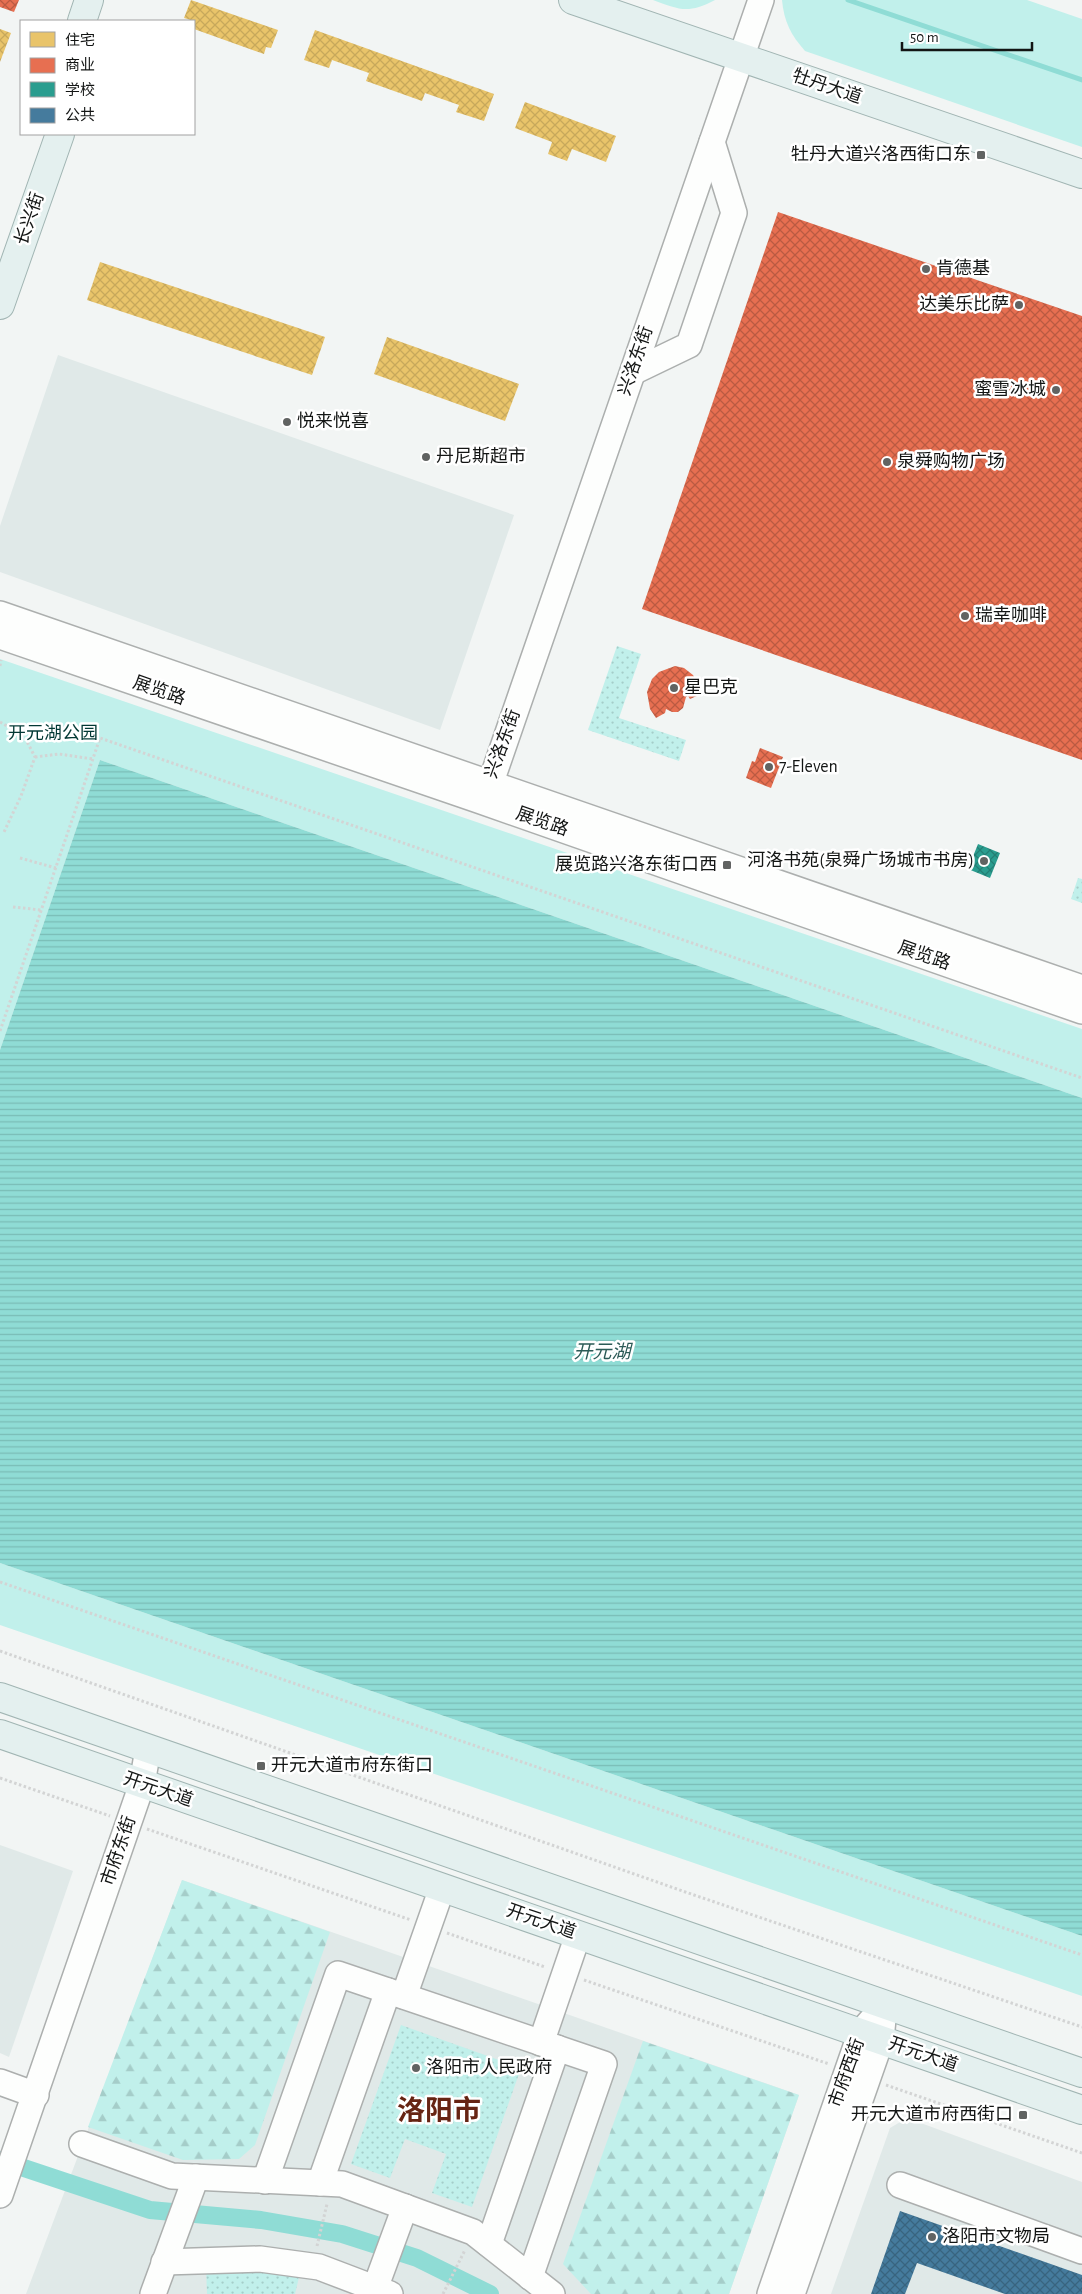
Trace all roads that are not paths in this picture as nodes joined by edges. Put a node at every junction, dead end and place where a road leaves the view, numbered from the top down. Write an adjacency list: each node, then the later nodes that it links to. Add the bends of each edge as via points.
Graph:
1 (89, 0): 6 (main road)
2 (106, 0): 7 (main road)
3 (573, 0): 8 (main road, 牡丹大道)
4 (746, 0): 8 (street, 兴洛东街)
5 (761, 0): 8 (street, 兴洛东街)
6 (82, 20)
7 (99, 20)
8 (734, 56): 11 (street, 兴洛东街); 12 (main road, 牡丹大道); 18 (street, 兴洛东街)
9 (43, 135): 13 (main road, 长兴街)
10 (60, 135): 14 (main road, 长兴街)
11 (712, 142): 15 (street, 兴洛东街); 15 (street, via 734,213 689,345)
12 (1082, 174)
13 (0, 257)
14 (0, 305)
15 (633, 372): 18 (street, 兴洛东街)
16 (0, 614): 18 (street, 展览路)
17 (0, 648): 18 (street, 展览路)
18 (482, 787): 19 (street, 展览路); 20 (street, 展览路)
19 (1082, 988)
20 (1082, 1011)
21 (0, 1697): 23 (main road, 开元大道)
22 (0, 1734): 24 (main road, 开元大道)
23 (148, 1749): 24 (street, 市府东街); 28 (main road, 开元大道)
24 (137, 1782): 25 (main road, 开元大道); 34 (street, 市府东街)
25 (442, 1888): 26 (main road, 开元大道); 27 (street, via 429,1926)
26 (578, 1935): 29 (main road, 开元大道); 30 (street, via 565,1973)
27 (396, 1994): 30 (street); 40 (street, via 338,1974); 42 (street)
28 (885, 2005): 29 (street, 市府西街); 31 (main road, 开元大道)
29 (871, 2036): 32 (street, 市府西街); 35 (main road, 开元大道)
30 (549, 2045): 45 (street); 48 (street, via 604,2064)
31 (1082, 2072)
32 (857, 2074): 52 (street, 市府西街); 53 (street, 市府西街)
33 (0, 2082): 34 (street)
34 (30, 2093): 36 (street, 市府东街)
35 (1082, 2110)
36 (19, 2125): 38 (street, 市府东街); 43 (street, 市府东街)
37 (82, 2144): 39 (street, via 172,2176)
38 (0, 2159)
39 (196, 2178): 40 (street); 47 (street)
40 (265, 2181): 42 (street)
41 (900, 2185): 46 (street)
42 (324, 2193): 44 (street, via 342,2184)
43 (0, 2195)
44 (404, 2211): 45 (street, via 474,2232); 49 (street)
45 (479, 2243): 48 (street)
46 (1082, 2251)
47 (167, 2256): 49 (street, via 260,2259 319,2267); 50 (street)
48 (530, 2277): 51 (street)
49 (379, 2290)
50 (153, 2294)
51 (552, 2294)
52 (770, 2294)
53 (792, 2294)

